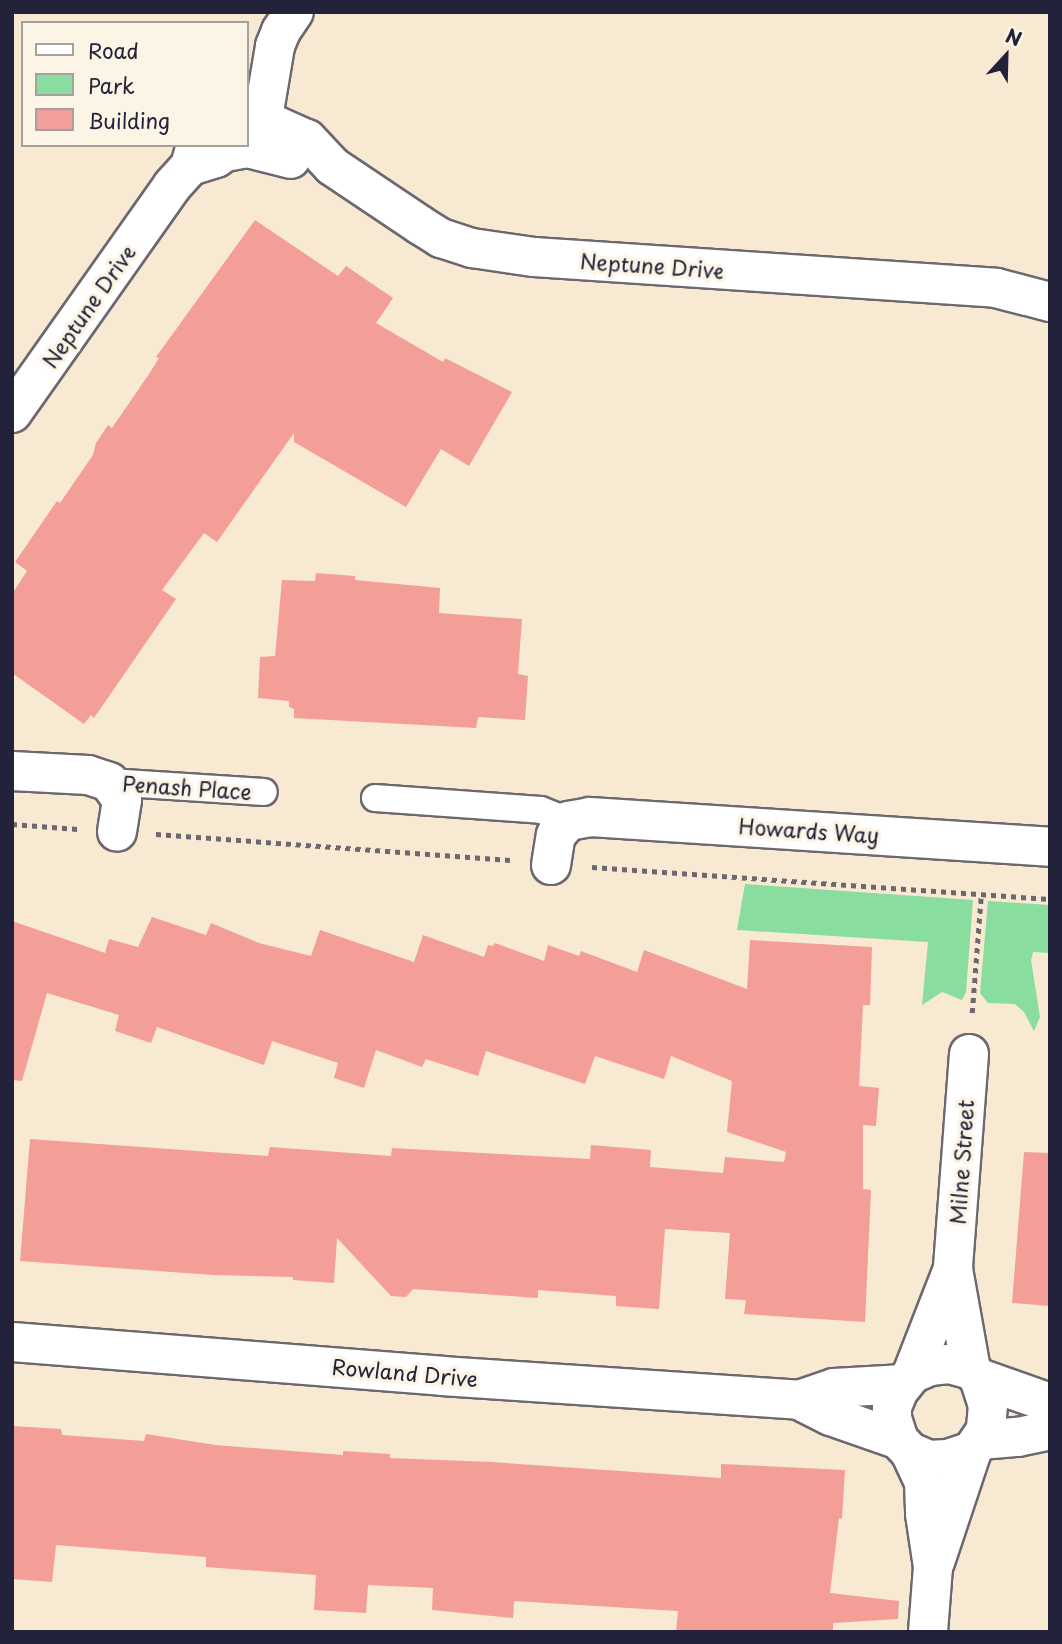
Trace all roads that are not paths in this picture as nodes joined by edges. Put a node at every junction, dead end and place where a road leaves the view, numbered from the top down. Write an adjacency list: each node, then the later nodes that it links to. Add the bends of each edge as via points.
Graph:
1 (293, 12): 2 (street, via 275,46)
2 (255, 131): 6 (street, Neptune Drive, via 291,130 307,139 332,166 441,238 493,252)
3 (239, 147): 4 (street, Neptune Drive)
4 (193, 155): 8 (street, Neptune Drive)
5 (1050, 281): 6 (street, Neptune Drive)
6 (996, 288): 7 (street, Neptune Drive)
7 (1050, 302)
8 (12, 413)
9 (12, 771): 10 (street, Penash Place, via 88,775)
10 (109, 782): 11 (lane, Penash Place); 14 (street, Penash Place, via 122,800)
11 (264, 792)
12 (375, 798): 13 (lane, Howards Way, via 541,810)
13 (568, 821): 15 (street, Howards Way, via 590,817); 16 (street, via 556,835)
14 (117, 832)
15 (1050, 847)
16 (551, 865)
17 (969, 1054): 18 (street, Milne Street)
18 (953, 1269): 20 (street, Milne Street); 21 (street, Milne Street)
19 (12, 1342): 22 (street, Rowland Drive)
20 (975, 1374): 21 (street, via 940,1364); 23 (street); 26 (street, via 988,1405 986,1430)
21 (908, 1379): 22 (street, Rowland Drive, via 834,1388); 25 (street, via 892,1413)
22 (799, 1400): 25 (street, Rowland Drive)
23 (1050, 1403)
24 (1050, 1430): 26 (street)
25 (904, 1446): 26 (street, via 937,1461); 27 (street, via 923,1482)
26 (976, 1446): 27 (street)
27 (933, 1567): 28 (street)
28 (928, 1632)

